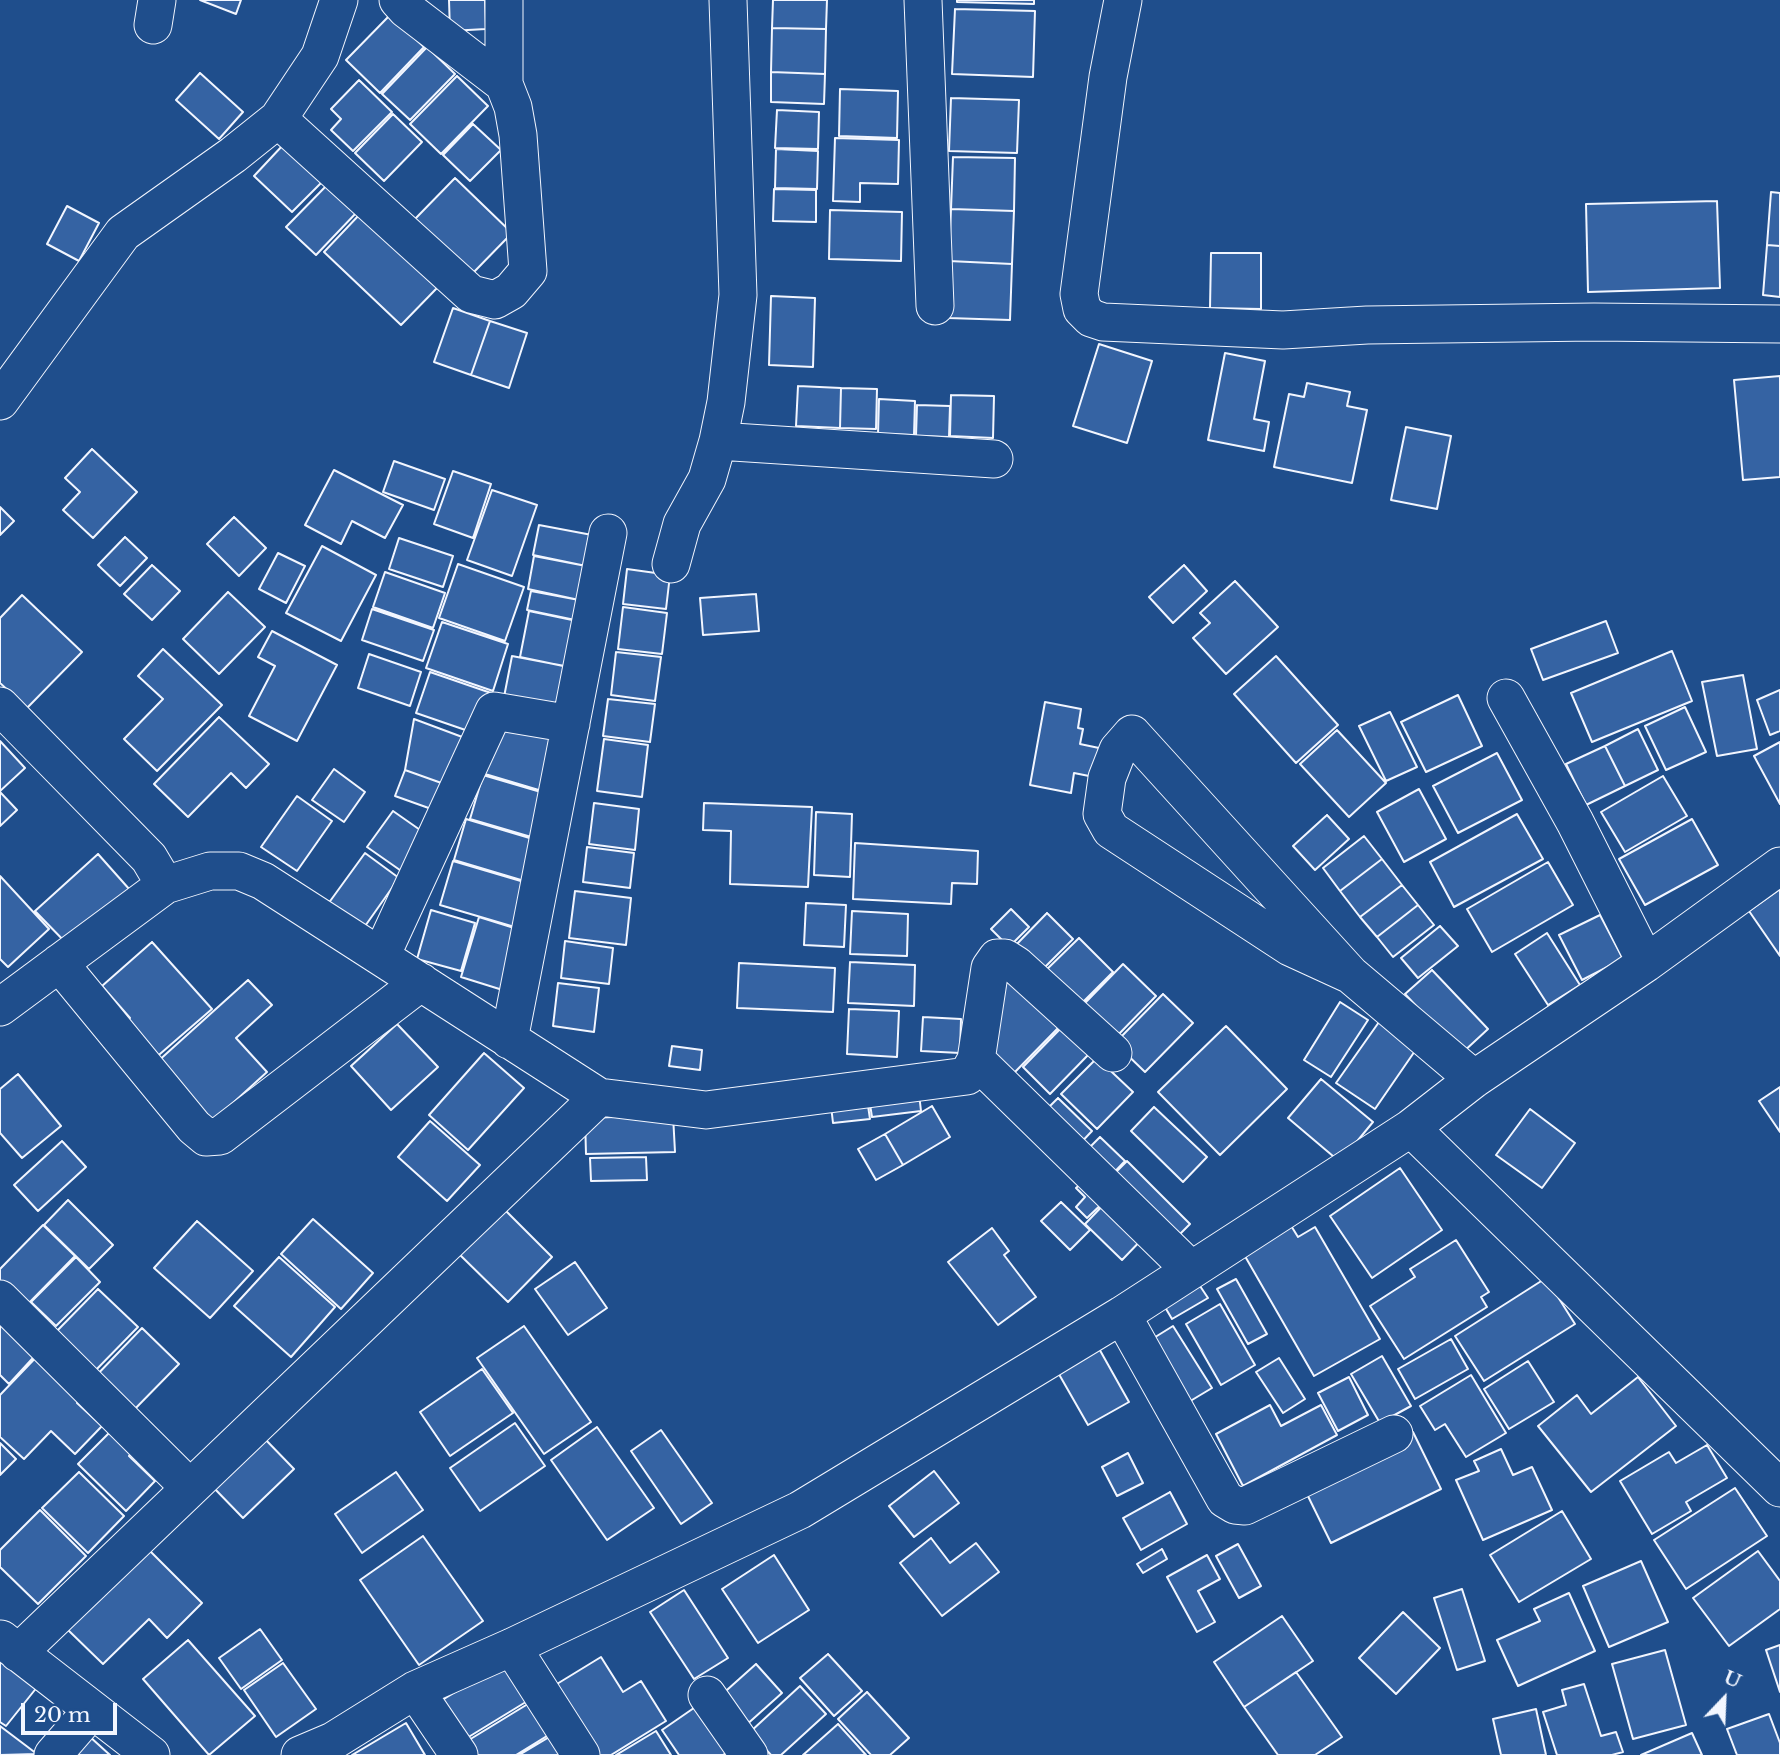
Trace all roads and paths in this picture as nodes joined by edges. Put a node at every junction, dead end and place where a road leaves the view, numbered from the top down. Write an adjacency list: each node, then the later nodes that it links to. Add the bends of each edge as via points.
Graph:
1 (339, 0): 8 (street, via 320,56)
2 (398, 0): 7 (street)
3 (504, 0): 7 (street)
4 (728, 0): 12 (street, via 738,295)
5 (923, 0): 9 (street)
6 (1123, 0): 10 (street, via 1079,294 1082,309 1091,318 1283,330 1581,322)
7 (504, 84): 8 (street, via 518,135 528,271 495,300 471,294)
8 (278, 119): 11 (street, via 124,233)
9 (935, 306)
10 (1780, 324)
11 (0, 401)
12 (718, 441): 13 (street); 15 (street, via 707,479 682,524)
13 (994, 459)
14 (608, 533): 18 (street)
15 (671, 565)
16 (1506, 698): 23 (street)
17 (0, 706): 20 (street, via 149,858)
18 (571, 724): 21 (street, via 494,711); 27 (street)
19 (1780, 866): 23 (street)
20 (165, 885): 21 (street, via 210,871 239,871 263,881); 22 (street)
21 (381, 956): 25 (street)
22 (59, 963): 25 (street, via 206,1137 219,1136); 26 (street)
23 (1646, 963): 30 (street)
24 (1351, 975): 24 (street, via 1290,947 1111,830 1102,814 1107,778 1118,750 1132,734); 30 (street)
25 (421, 982): 27 (street)
26 (0, 1007)
27 (509, 1040): 31 (street)
28 (1113, 1053): 29 (street, via 1016,965 998,958 990,968)
29 (976, 1060): 31 (street, via 967,1076 706,1110); 33 (street)
30 (1474, 1079): 32 (street)
31 (599, 1097): 37 (street)
32 (1410, 1128): 33 (street); 38 (street)
33 (1191, 1270): 35 (street)
34 (0, 1299): 37 (street)
35 (1122, 1315): 36 (street, via 1225,1499 1235,1505 1245,1506); 40 (street, via 800,1510)
36 (1394, 1434)
37 (190, 1488): 39 (street)
38 (1780, 1488)
39 (9, 1645): 43 (street)
40 (512, 1647): 41 (street); 48 (street)
41 (415, 1690): 46 (street, via 333,1741); 47 (street)
42 (707, 1695): 49 (street)
43 (92, 1710): 44 (street); 45 (street)
44 (53, 1755)
45 (151, 1755)
46 (300, 1755)
47 (459, 1755)
48 (581, 1755)
49 (749, 1755)

